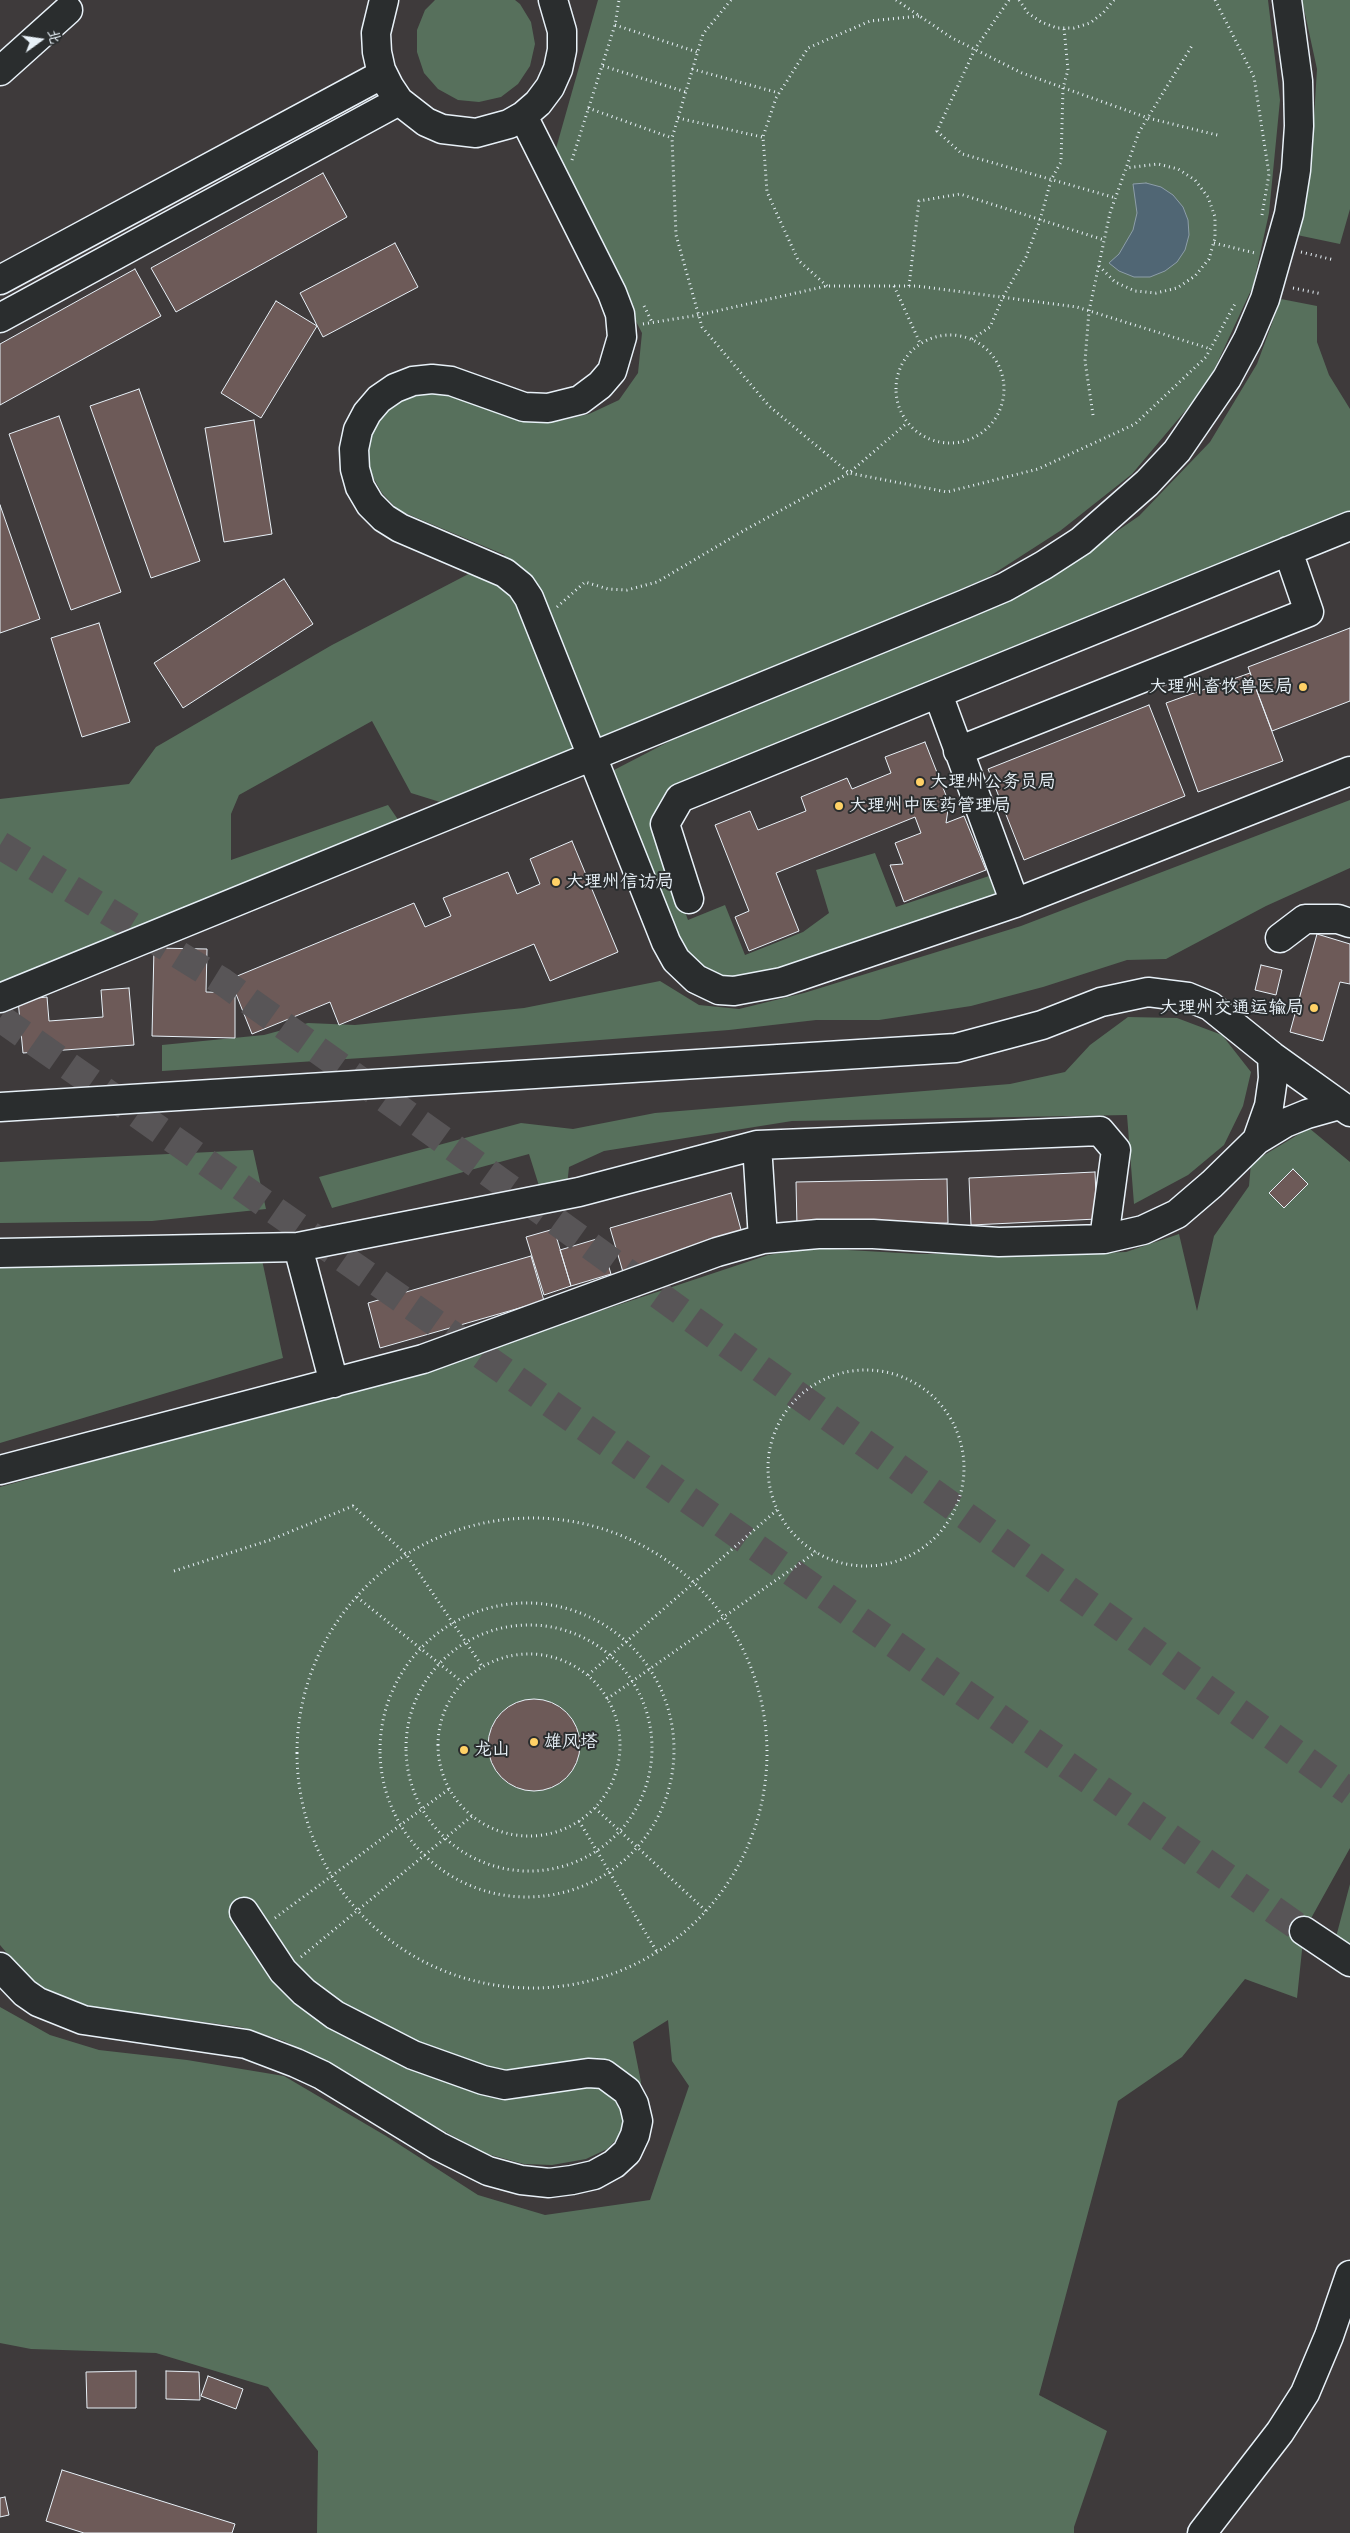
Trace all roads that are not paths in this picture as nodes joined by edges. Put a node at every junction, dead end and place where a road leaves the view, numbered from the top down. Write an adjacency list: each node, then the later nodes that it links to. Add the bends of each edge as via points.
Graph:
1 (384, 0): 6 (street, via 376,33)
2 (553, 0): 8 (street, via 562,31 558,69 550,87)
3 (1287, 0): 15 (street, via 1296,64 1299,126 1292,196 1269,245 1270,283 1248,339 1204,416 1177,451 1115,514 1044,566 981,597)
4 (68, 10): 5 (street)
5 (0, 71)
6 (383, 74): 7 (street); 9 (street)
7 (400, 101): 8 (street, via 426,122 459,132 493,130); 10 (street)
8 (523, 116): 15 (street, via 612,293 622,327 612,371 590,394 570,404 535,408 451,381 413,381 379,399 367,413 358,430 354,449 355,469 370,504 384,518 400,528 506,573 521,586 534,608)
9 (0, 280)
10 (0, 318)
11 (1350, 526): 12 (street)
12 (1288, 551): 13 (street); 14 (street, via 1309,612)
13 (938, 694): 14 (street); 17 (street, via 680,798 666,824)
14 (958, 751): 18 (street)
15 (591, 756): 18 (street, via 676,960 706,985 734,992 782,982); 21 (street)
16 (1350, 771): 18 (street)
17 (689, 899)
18 (1015, 903)
19 (1350, 923): 20 (street, via 1338,919 1305,919)
20 (1280, 938)
21 (0, 998)
22 (1272, 1056): 23 (street, via 1210,1006 1188,997 1148,992 1101,1002 1042,1025 956,1048); 24 (street); 25 (street, via 1269,1106)
23 (0, 1107)
24 (1345, 1109): 25 (street, via 1285,1123)
25 (1257, 1140): 28 (street, via 1177,1214 1143,1230)
26 (757, 1145): 27 (street); 28 (street, via 1100,1131 1116,1150); 29 (street, via 579,1192)
27 (763, 1239): 28 (street, via 873,1234 999,1242); 31 (street, via 717,1252 422,1359)
28 (1104, 1239)
29 (298, 1247): 30 (street); 31 (street)
30 (0, 1253)
31 (334, 1383): 32 (street)
32 (0, 1470)
33 (251, 1922): 36 (street, via 283,1971 304,1992 335,2016 413,2055 505,2085 588,2073 604,2074 627,2092 634,2104 638,2121 636,2136 627,2152 614,2164 594,2174 549,2183 488,2171 438,2146 322,2075 270,2053 220,2039 83,2020 38,2002)
34 (1304, 1931): 35 (street)
35 (1350, 1962)
36 (0, 1967)
37 (1350, 2275): 38 (street, via 1305,2393 1280,2432)
38 (1202, 2533)

